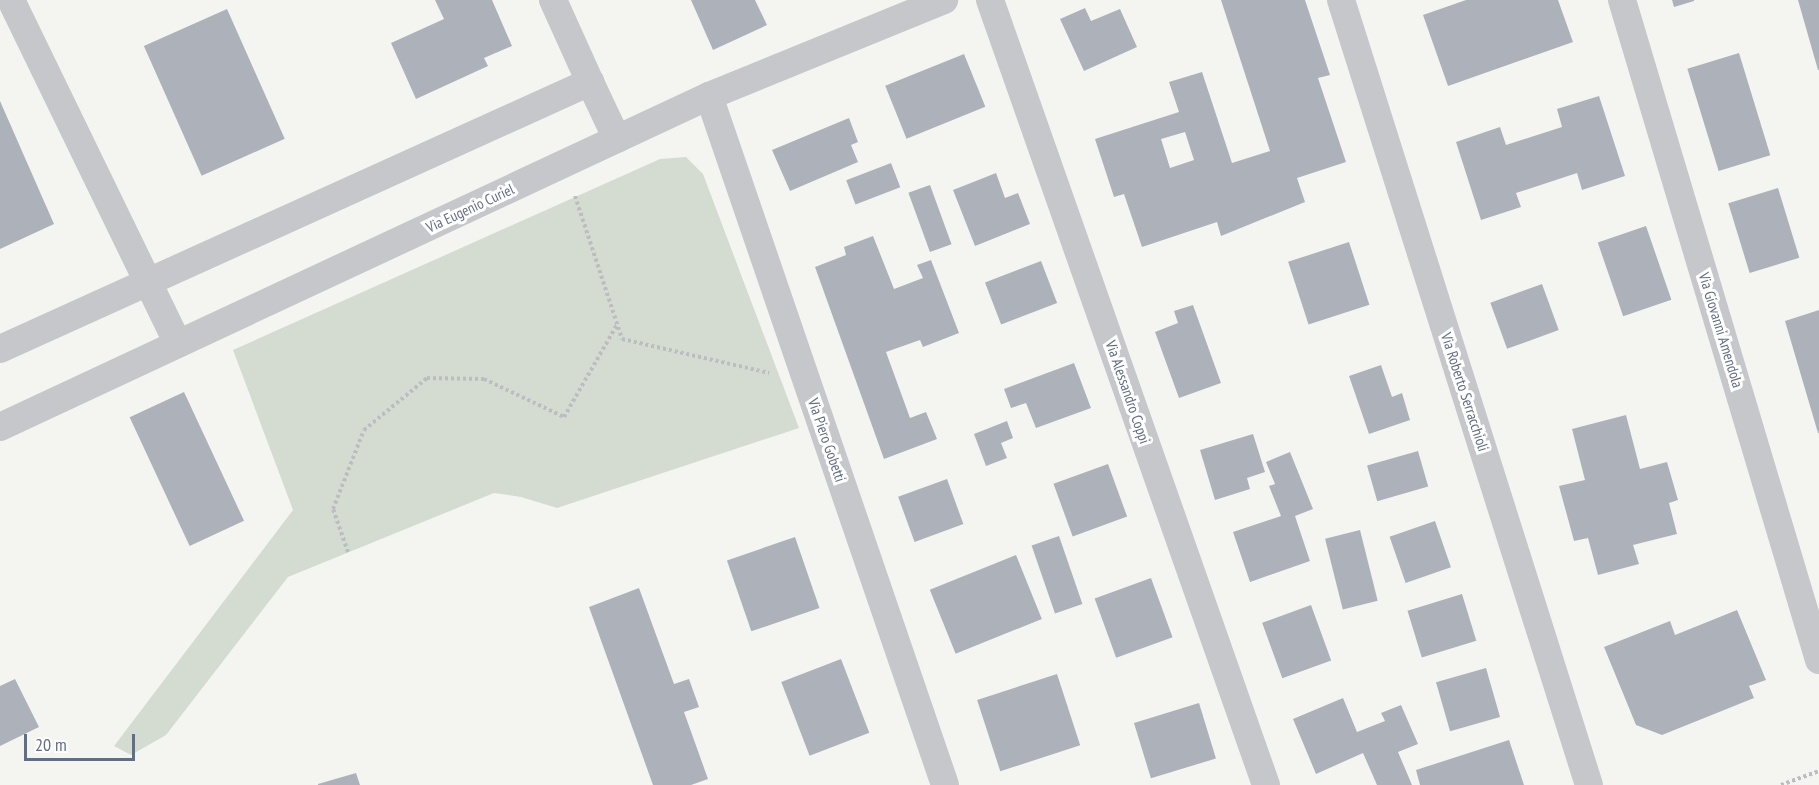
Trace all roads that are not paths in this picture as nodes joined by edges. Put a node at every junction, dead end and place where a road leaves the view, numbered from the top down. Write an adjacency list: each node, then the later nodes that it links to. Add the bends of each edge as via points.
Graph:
1 (11, 0): 10 (street)
2 (553, 0): 7 (street)
3 (944, 0): 8 (street, Via Eugenio Curiel)
4 (990, 0): 16 (street, Via Alessandro Coppi)
5 (1341, 0): 17 (street, Via Roberto Serracchioli)
6 (1622, 0): 14 (street, Via Giovanni Amendola)
7 (590, 82): 9 (street); 10 (street)
8 (709, 96): 9 (street, Via Eugenio Curiel); 15 (street, Via Piero Gobetti)
9 (617, 139): 11 (street, Via Eugenio Curiel)
10 (148, 282): 11 (street); 12 (street)
11 (177, 344): 13 (street, Via Eugenio Curiel)
12 (0, 349)
13 (0, 427)
14 (1819, 660)
15 (945, 785)
16 (1266, 785)
17 (1589, 785)

